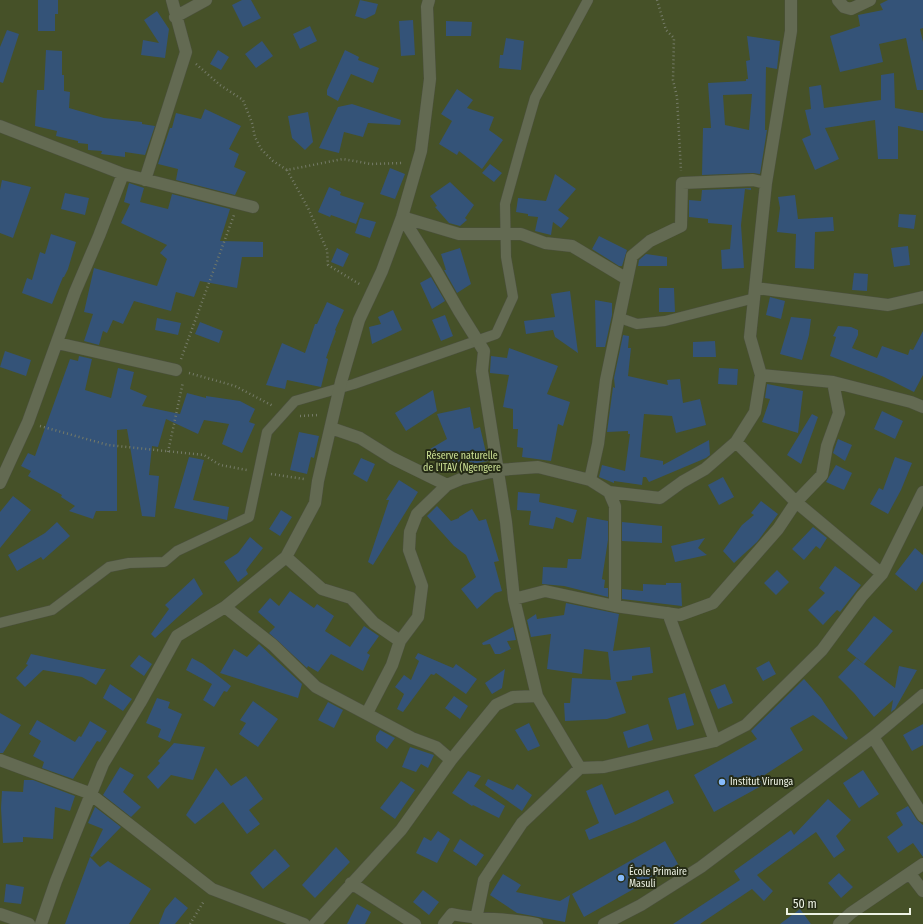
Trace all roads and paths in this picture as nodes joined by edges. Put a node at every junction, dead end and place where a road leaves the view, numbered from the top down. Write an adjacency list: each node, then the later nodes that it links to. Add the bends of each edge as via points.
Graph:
1 (172, 0): 9 (street)
2 (206, 0): 9 (street)
3 (428, 0): 12 (street, via 430,79)
4 (588, 0): 21 (lane, via 535,98 505,204)
5 (657, 0): 16 (path, via 666,30 674,38 673,80 677,97)
6 (791, 0): 17 (street, via 791,31)
7 (838, 0): 8 (street, via 844,7 851,9)
8 (870, 0)
9 (175, 17): 10 (street)
10 (186, 52): 13 (path, via 198,67 243,100 261,149 273,162); 15 (street)
11 (0, 126): 14 (street)
12 (418, 163): 13 (path, via 371,164 343,159); 20 (street)
13 (287, 170): 23 (path, via 328,250 328,265)
14 (123, 174): 15 (street); 28 (street)
15 (145, 180): 18 (street)
16 (682, 183): 17 (street, via 753,180); 22 (street, via 681,226 650,241 632,256)
17 (766, 183): 24 (street)
18 (238, 203): 19 (street); 29 (path)
19 (253, 207)
20 (402, 217): 21 (street, via 459,234); 23 (street); 27 (street)
21 (506, 234): 22 (street, via 521,234 546,243 572,246); 27 (lane, via 506,257 512,297 496,334)
22 (627, 279): 26 (street)
23 (372, 292): 32 (street, via 359,320)
24 (756, 293): 25 (street, via 888,305); 26 (lane, via 665,321 637,324); 30 (street, via 750,337)
25 (923, 297)
26 (620, 318): 42 (street, via 606,380 598,444)
27 (478, 341): 32 (lane); 40 (street, via 484,351 482,371)
28 (57, 343): 29 (street); 36 (street)
29 (181, 371): 34 (path, via 235,386); 39 (path)
30 (761, 375): 31 (street); 38 (street, via 755,412)
31 (833, 382): 33 (street); 48 (street, via 839,413 827,446 822,475)
32 (339, 388): 34 (lane, via 295,401); 35 (street)
33 (923, 407)
34 (286, 412): 35 (path, via 298,416); 41 (lane, via 267,432)
35 (334, 414): 37 (street)
36 (28, 422): 39 (path, via 108,445); 44 (street)
37 (331, 428): 43 (street); 45 (street, via 360,438 392,458)
38 (736, 442): 46 (street, via 705,469 660,498); 48 (street)
39 (168, 452): 41 (path, via 204,455 220,465)
40 (499, 470): 42 (street, via 538,467); 45 (street); 51 (street)
41 (259, 472): 43 (path); 55 (lane, via 249,517 177,551 164,562 108,566 52,610)
42 (590, 480): 46 (street)
43 (318, 481): 49 (street, via 314,503)
44 (0, 483)
45 (446, 485): 56 (street, via 417,514 410,532 409,550 422,586 421,602 418,617)
46 (610, 492): 53 (street, via 615,506)
47 (923, 492): 50 (street)
48 (796, 502): 50 (street); 54 (street, via 778,529 713,603 680,615)
49 (286, 557): 52 (street); 56 (street, via 322,589 351,598 374,623)
50 (882, 574): 61 (street, via 862,596 822,650 746,725)
51 (514, 599): 53 (street, via 545,591); 58 (street)
52 (224, 606): 59 (street, via 273,645 316,687); 65 (street, via 177,636)
53 (615, 606): 54 (street)
54 (668, 613): 61 (street)
55 (0, 623)
56 (400, 641): 59 (street, via 392,665)
57 (923, 695): 60 (street)
58 (537, 696): 63 (street, via 513,697 496,705); 64 (street)
59 (367, 713): 63 (street, via 412,738 436,747)
60 (874, 737): 66 (street); 82 (street, via 701,867 641,905)
61 (715, 741): 64 (street, via 604,767)
62 (0, 760): 65 (street)
63 (451, 760): 69 (street, via 401,830)
64 (580, 768): 73 (street, via 522,823 484,880)
65 (89, 793): 70 (street); 75 (street)
66 (923, 816)
67 (923, 864): 68 (street)
68 (910, 874): 71 (street); 83 (street, via 851,913)
69 (351, 883): 78 (street); 79 (street)
70 (212, 889): 76 (path); 77 (street)
71 (923, 890)
72 (0, 914): 74 (street)
73 (476, 919): 80 (street, via 452,914); 81 (street, via 520,920)
74 (29, 924)
75 (41, 924)
76 (190, 924)
77 (304, 924)
78 (315, 924)
79 (415, 924)
80 (444, 924)
81 (537, 924)
82 (604, 924)
83 (839, 924)

